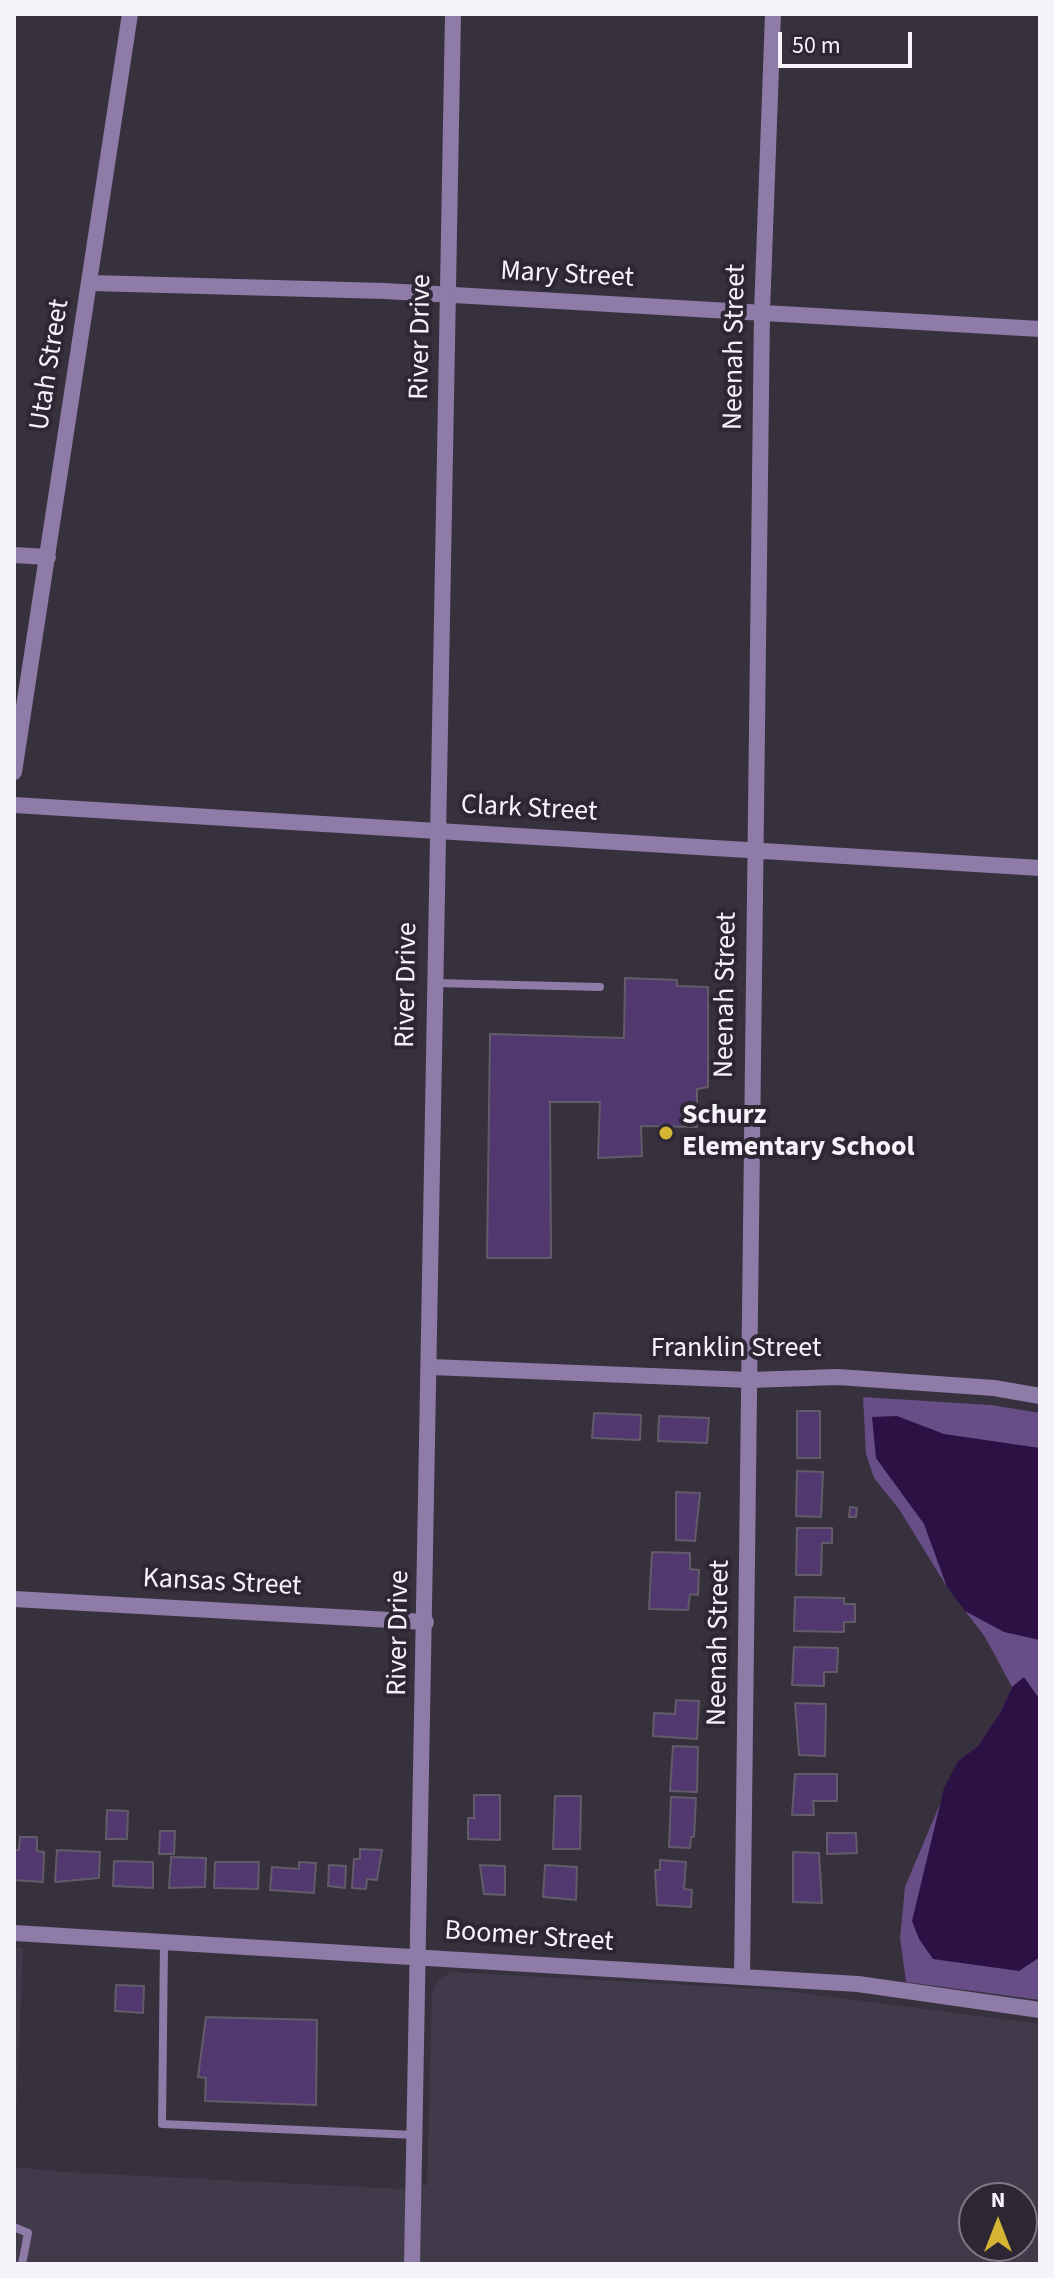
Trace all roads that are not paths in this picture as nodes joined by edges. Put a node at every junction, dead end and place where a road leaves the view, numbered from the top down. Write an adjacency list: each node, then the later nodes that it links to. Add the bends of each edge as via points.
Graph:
1 (130, 14): 4 (street, Utah Street)
2 (453, 14): 5 (street, River Drive)
3 (773, 14): 6 (street, Neenah Street)
4 (91, 283): 5 (street, Mary Street); 9 (street, Utah Street)
5 (449, 296): 6 (street, Mary Street); 12 (street, River Drive)
6 (762, 312): 7 (street, Mary Street); 13 (street, Neenah Street)
7 (1040, 329)
8 (14, 555): 9 (street)
9 (48, 557): 10 (street, Utah Street)
10 (14, 772)
11 (14, 805): 12 (street, Clark Street)
12 (436, 830): 13 (street, Clark Street); 15 (street, River Drive)
13 (754, 848): 14 (street, Clark Street); 18 (street, Neenah Street)
14 (1040, 868)
15 (434, 983): 16 (lane); 17 (street, River Drive)
16 (600, 987)
17 (431, 1367): 18 (street, Franklin Street); 21 (street, River Drive)
18 (749, 1380): 19 (street, Franklin Street, via 838,1377); 25 (street, Neenah Street)
19 (1040, 1396)
20 (14, 1599): 21 (street, Kansas Street)
21 (426, 1622): 24 (street, River Drive)
22 (14, 1933): 23 (street, Boomer Street)
23 (164, 1942): 24 (street, Boomer Street); 27 (lane, via 162,2124)
24 (420, 1957): 25 (street, Boomer Street); 27 (street, River Drive)
25 (742, 1977): 26 (street, Boomer Street, via 858,1984)
26 (1040, 2010)
27 (415, 2135): 30 (street, River Drive)
28 (14, 2227): 29 (lane, via 28,2233)
29 (22, 2264)
30 (412, 2264)

